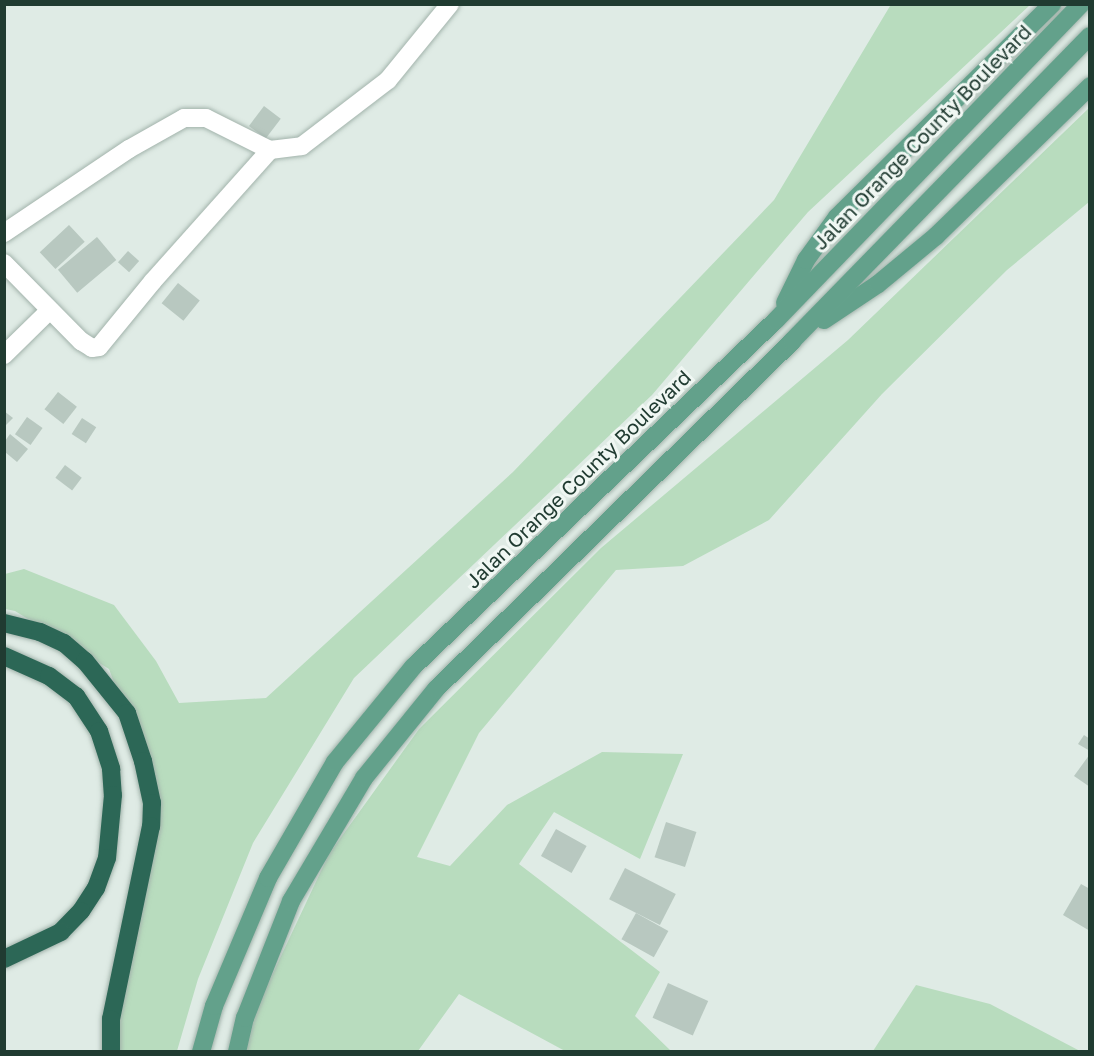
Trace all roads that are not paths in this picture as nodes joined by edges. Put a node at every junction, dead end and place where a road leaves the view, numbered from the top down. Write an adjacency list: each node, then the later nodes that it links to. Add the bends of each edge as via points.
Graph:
1 (450, 4): 6 (street, via 388,80 344,117 302,146)
2 (1052, 4): 10 (main road, via 837,217 806,260)
3 (1081, 4): 10 (main road, Jalan Orange County Boulevard)
4 (1089, 36): 11 (main road)
5 (1089, 86): 11 (main road, via 936,236 878,284)
6 (270, 150): 7 (street, via 206,118 184,118 129,149 69,193); 9 (street, via 153,281 106,343 92,348 86,345)
7 (4, 233)
8 (4, 263): 9 (street)
9 (50, 311): 12 (street)
10 (776, 320): 17 (main road, Jalan Orange County Boulevard, via 413,668 335,762 268,878 214,1006)
11 (792, 342): 18 (main road, via 436,689 364,778 291,901 244,1018)
12 (4, 355)
13 (4, 623): 16 (highway, via 64,643 86,661 127,713 143,761 152,803 152,826 111,1019)
14 (4, 656): 15 (highway, via 50,676 76,696 99,731 111,770 113,795 107,858 96,888 81,911 61,932)
15 (4, 959)
16 (111, 1052)
17 (201, 1052)
18 (237, 1052)

